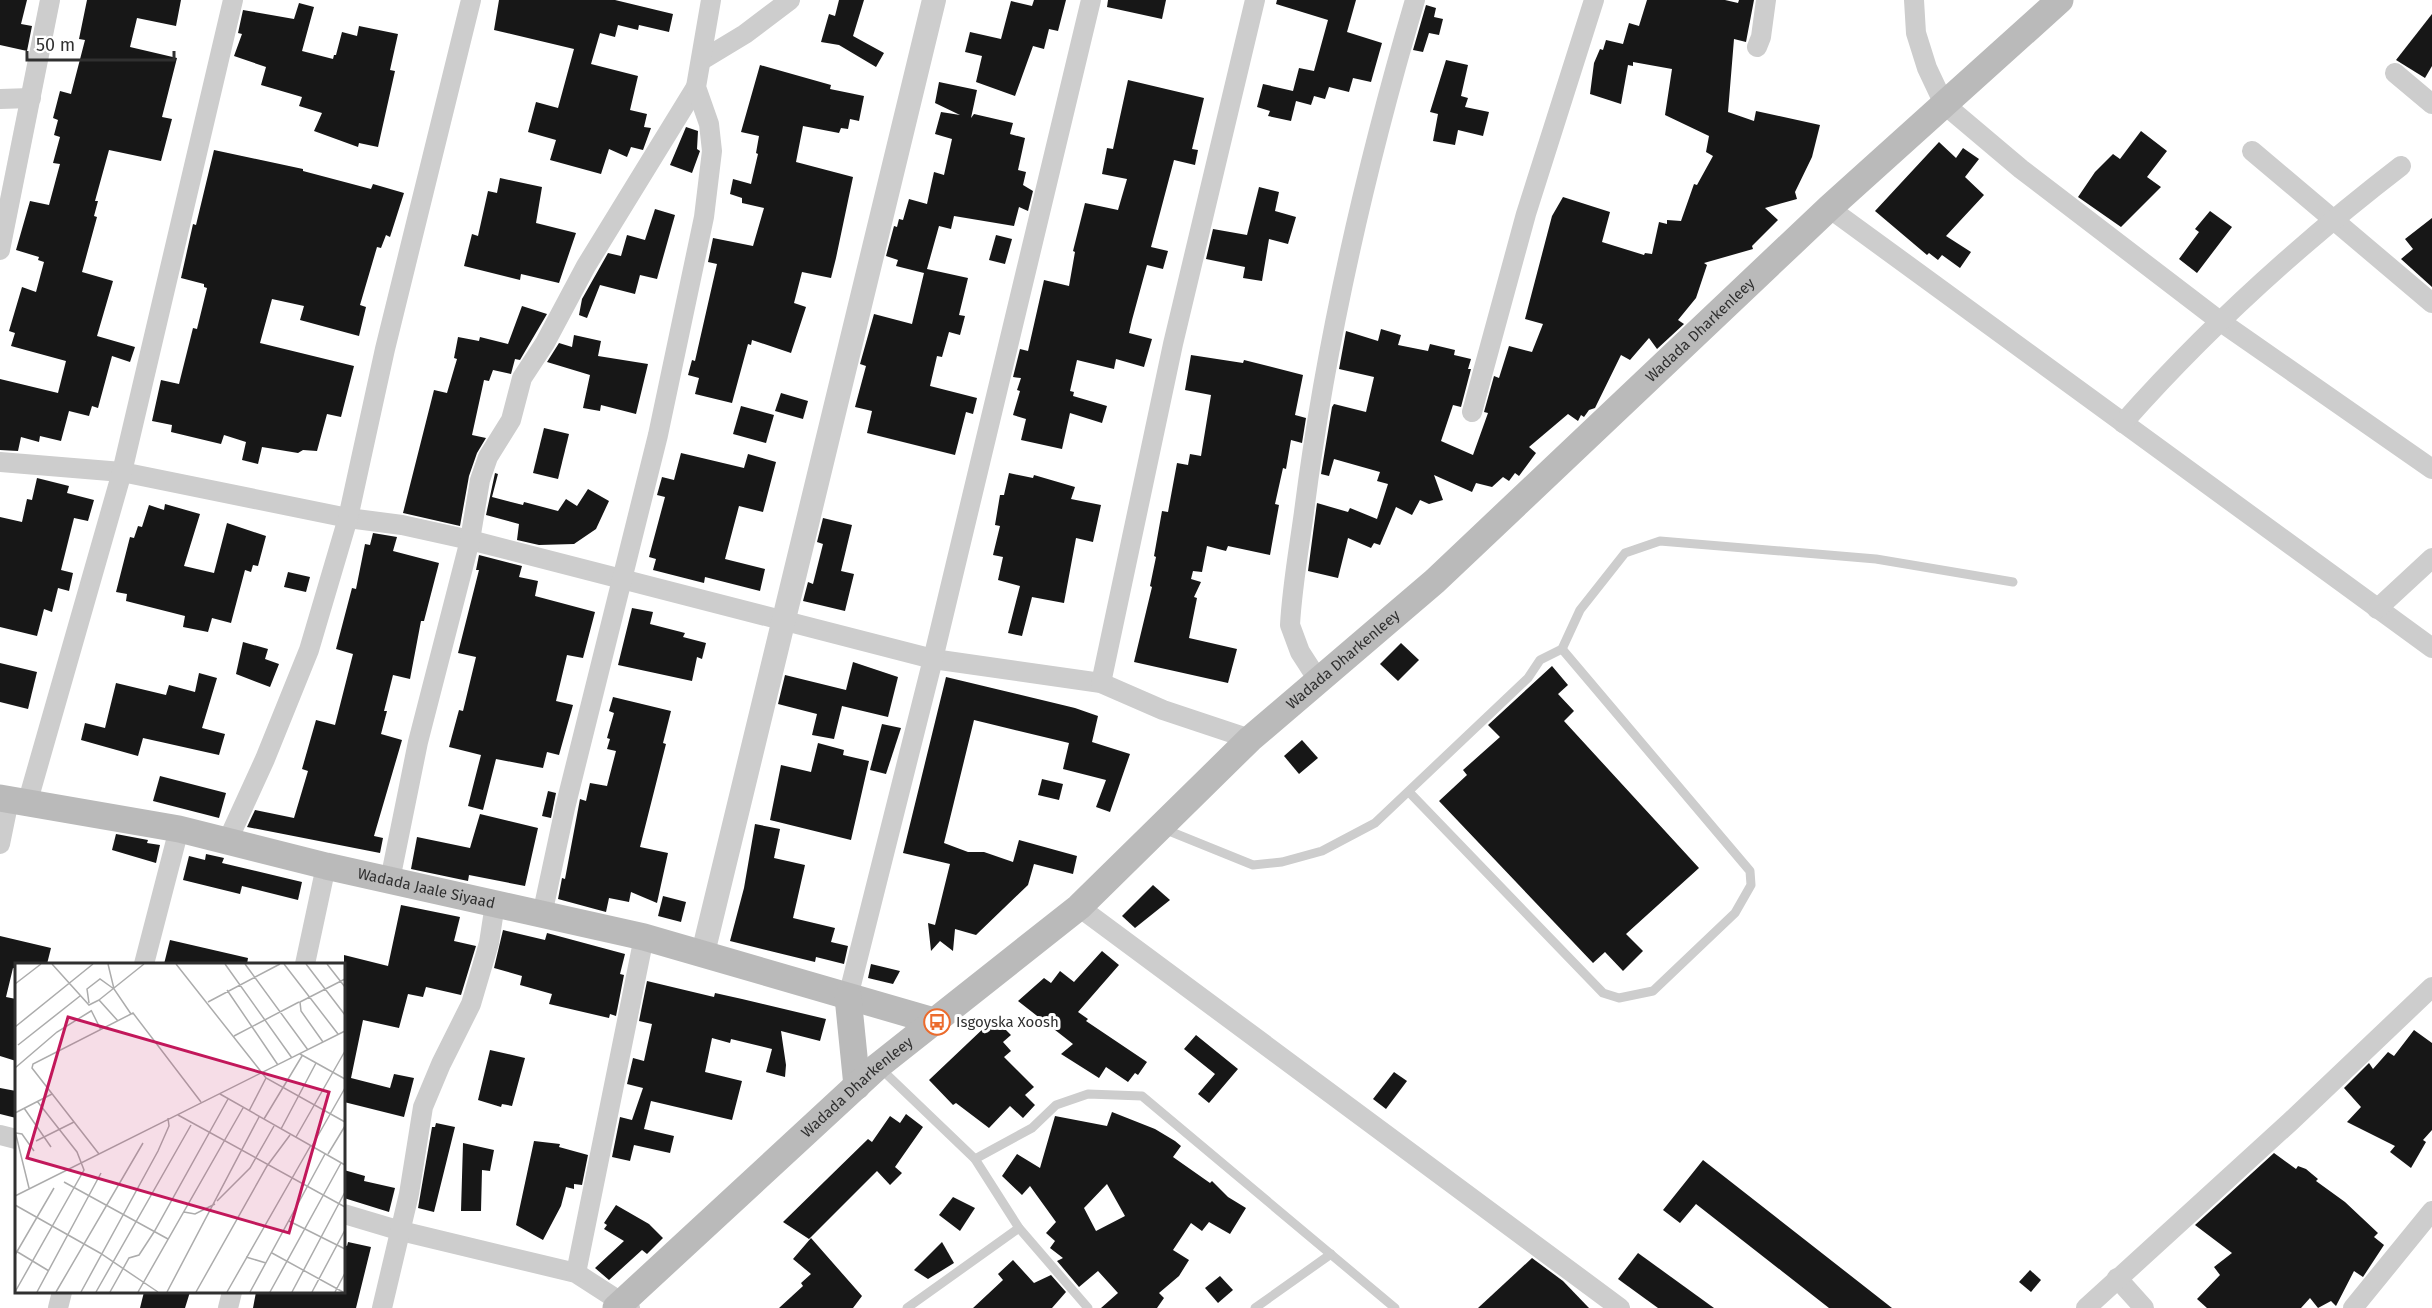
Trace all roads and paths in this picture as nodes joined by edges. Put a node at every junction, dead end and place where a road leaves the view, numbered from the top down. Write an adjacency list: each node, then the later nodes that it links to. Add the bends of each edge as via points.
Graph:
1 (50, 0): 18 (street)
2 (233, 0): 33 (street)
3 (471, 0): 34 (street, via 385,349)
4 (711, 0): 15 (street)
5 (790, 0): 15 (street)
6 (934, 0): 40 (street)
7 (1091, 0): 43 (street)
8 (1255, 0): 45 (street, via 1173,344)
9 (1415, 0): 44 (street, via 1383,113 1323,374 1313,441 1290,625 1300,652)
10 (1594, 0): 29 (street, via 1526,214)
11 (1766, 0): 14 (street)
12 (1914, 0): 20 (street, via 1916,33)
13 (2060, 0): 20 (main road, Wadada Dharkenleey)
14 (1756, 46)
15 (702, 60): 17 (street)
16 (2395, 73): 21 (street)
17 (696, 87): 35 (street, via 522,378 510,420 488,457 480,480); 37 (street, via 709,124 710,182 658,435)
18 (31, 98): 19 (street); 26 (street)
19 (0, 99)
20 (1944, 104): 24 (main road, Wadada Dharkenleey); 28 (street, via 2021,169)
21 (2432, 104)
22 (2252, 151): 25 (street)
23 (2402, 166): 25 (street)
24 (1829, 208): 30 (street); 44 (main road, Wadada Dharkenleey, via 1435,581)
25 (2333, 218): 27 (street); 28 (street)
26 (0, 250)
27 (2432, 303)
28 (2221, 322): 30 (street); 32 (street)
29 (1472, 412)
30 (2123, 423): 39 (street)
31 (0, 462): 33 (street)
32 (2432, 469)
33 (122, 472): 34 (street); 48 (street)
34 (348, 518): 35 (street); 51 (street, via 309,650)
35 (470, 540): 37 (street); 54 (street, via 418,742)
36 (2432, 558): 39 (street)
37 (622, 581): 40 (street); 57 (street)
38 (2013, 582): 42 (lane, via 1876,559 1660,540 1625,553 1580,610)
39 (2377, 609): 41 (street)
40 (784, 620): 43 (street); 59 (street)
41 (2432, 648)
42 (1562, 650): 47 (lane, via 1540,660 1528,678); 47 (lane, via 1750,871 1751,885 1735,913 1653,991 1619,998 1603,993)
43 (933, 659): 45 (street); 63 (street)
44 (1320, 682): 46 (main road, Wadada Dharkenleey)
45 (1101, 683): 46 (street, via 1163,710)
46 (1250, 739): 49 (main road, Wadada Dharkenleey)
47 (1409, 792): 49 (lane, via 1356,835 1322,851 1282,862 1253,865)
48 (12, 801): 50 (main road, Wadada Jaale Siyaad); 52 (street)
49 (1159, 827): 56 (main road, Wadada Dharkenleey)
50 (178, 829): 51 (main road, Wadada Jaale Siyaad); 60 (street)
51 (228, 840): 53 (main road, Wadada Jaale Siyaad)
52 (0, 844)
53 (326, 866): 54 (main road, Wadada Jaale Siyaad); 61 (street)
54 (390, 879): 55 (main road, Wadada Jaale Siyaad)
55 (495, 904): 57 (main road, Wadada Jaale Siyaad); 73 (street, via 489,943 471,1004 423,1107)
56 (1079, 907): 64 (main road, Wadada Dharkenleey); 87 (street)
57 (542, 915): 58 (main road, Wadada Jaale Siyaad)
58 (644, 937): 59 (main road, Wadada Jaale Siyaad); 75 (street)
59 (703, 953): 63 (main road, Wadada Jaale Siyaad)
60 (144, 963)
61 (305, 963)
62 (2432, 987): 76 (street)
63 (848, 997): 64 (main road, Wadada Jaale Siyaad); 66 (main road)
64 (937, 1022): 65 (main road, Wadada Dharkenleey)
65 (878, 1066): 66 (main road, Wadada Dharkenleey); 69 (lane)
66 (857, 1086): 79 (main road, Wadada Dharkenleey)
67 (0, 1135): 68 (street)
68 (15, 1139)
69 (975, 1159): 72 (lane); 74 (lane, via 1032,1128 1056,1105 1088,1094 1142,1096)
70 (2432, 1211): 90 (street)
71 (345, 1214): 73 (street)
72 (1019, 1228): 83 (lane); 84 (lane)
73 (401, 1231): 75 (street); 82 (street)
74 (1330, 1254): 85 (lane); 86 (lane)
75 (576, 1273): 79 (street)
76 (2117, 1278): 88 (street); 89 (street)
77 (62, 1293): 80 (street)
78 (232, 1293): 81 (street)
79 (623, 1306)
80 (58, 1308)
81 (228, 1308)
82 (382, 1308)
83 (907, 1308)
84 (1088, 1308)
85 (1255, 1308)
86 (1395, 1308)
87 (1620, 1308)
88 (2086, 1308)
89 (2144, 1308)
90 (2353, 1308)

